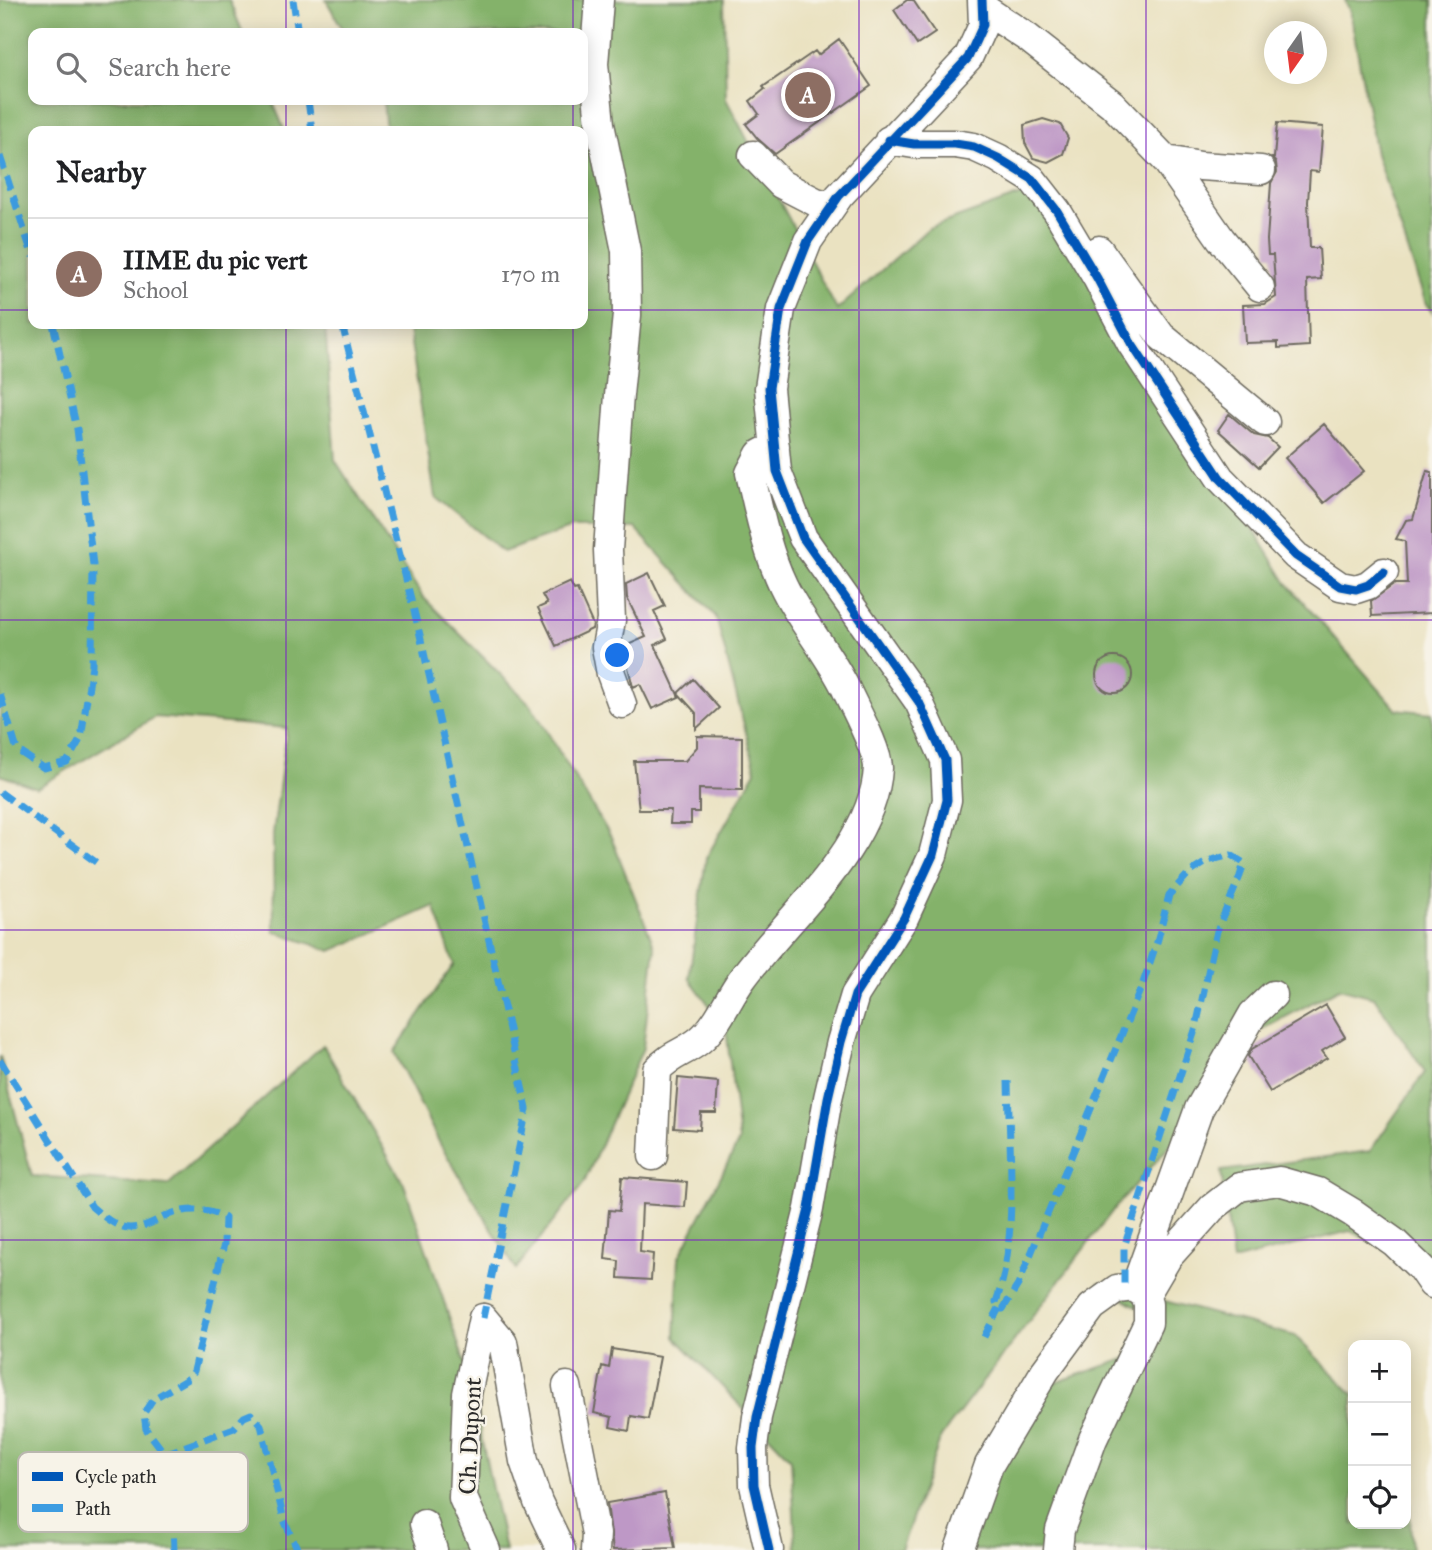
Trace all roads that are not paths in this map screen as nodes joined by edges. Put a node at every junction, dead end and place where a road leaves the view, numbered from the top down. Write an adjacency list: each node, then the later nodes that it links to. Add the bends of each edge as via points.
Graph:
1 (598, 0): 15 (street, via 594,65 600,124 626,251 627,315 608,550 611,620 606,647)
2 (982, 4): 3 (street, via 983,25 968,58); 7 (street, via 1112,104)
3 (918, 111): 4 (street); 5 (street)
4 (890, 140): 5 (street); 10 (street)
5 (974, 147): 9 (street)
6 (753, 155): 10 (street, via 780,184)
7 (1166, 160): 8 (street); 11 (street)
8 (1261, 170)
9 (1032, 180): 12 (street, via 1088,236 1161,336); 14 (street, via 1057,211 1130,343 1220,478 1296,556 1340,586 1356,589)
10 (832, 206): 13 (street, via 808,242 781,309 769,388)
11 (1260, 287)
12 (1265, 422)
13 (775, 446): 17 (street, via 760,454 750,472 766,544 783,585 840,676 866,731 878,764 875,795 859,833 741,980 707,1032 657,1070); 24 (street, via 777,471 803,538 919,702 946,760 947,800 933,855 904,918 855,995 841,1042 809,1209 757,1417 754,1485)
14 (1384, 572)
15 (622, 704)
16 (1273, 995): 19 (street, via 1253,1014 1199,1109)
17 (653, 1156)
18 (1432, 1284): 19 (street, via 1394,1242 1353,1213 1318,1192 1279,1181 1239,1187 1212,1208)
19 (1140, 1292): 25 (street, via 1117,1289 1092,1307 1045,1371 989,1465); 26 (street, via 1149,1304 1148,1323 1093,1439 1060,1530)
20 (567, 1386): 23 (street, via 596,1534)
21 (486, 1550): 22 (street, Ch. Dupont, via 463,1498 467,1394 483,1318 503,1342 524,1461)
22 (561, 1550)
23 (595, 1550)
24 (769, 1550)
25 (960, 1550)
26 (1058, 1550)

